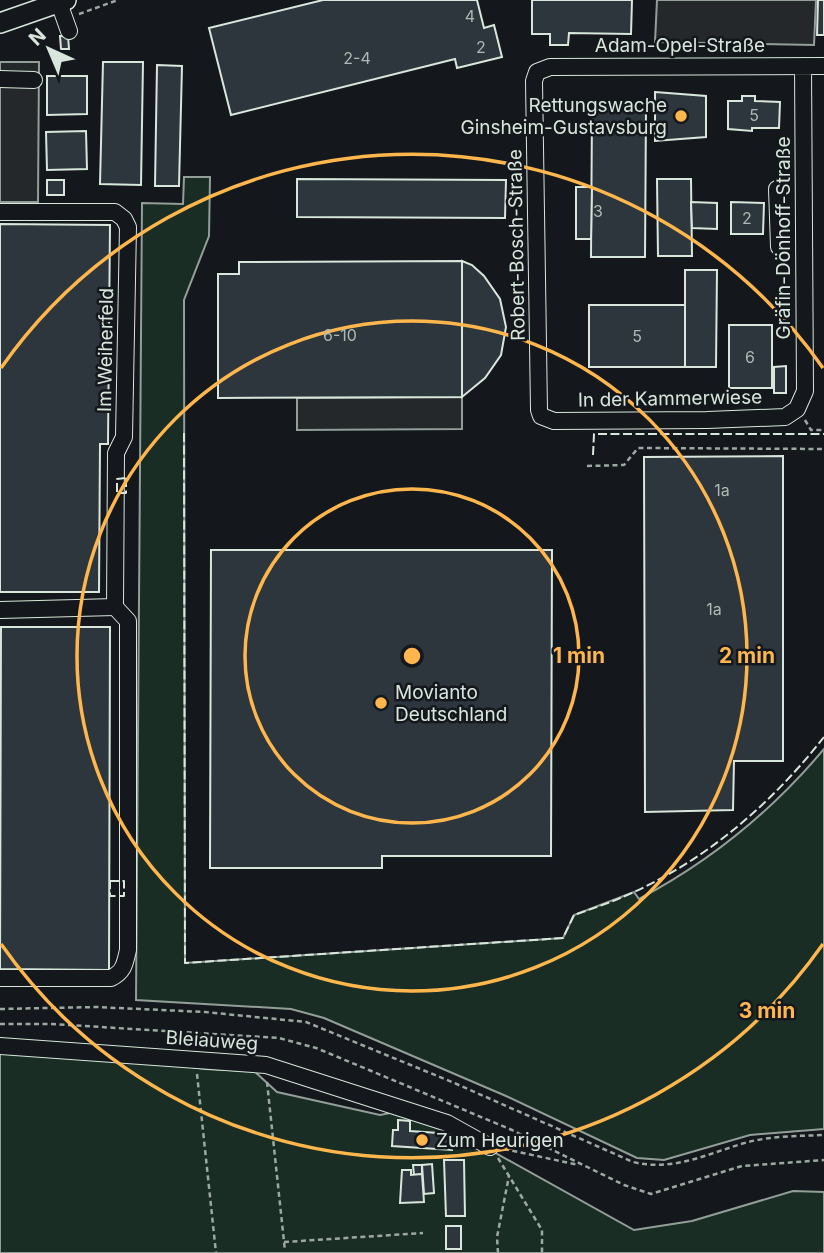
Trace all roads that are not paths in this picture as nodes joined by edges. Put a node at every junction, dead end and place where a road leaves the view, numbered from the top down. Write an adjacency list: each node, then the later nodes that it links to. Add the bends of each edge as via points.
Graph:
1 (63, 1): 2 (main road); 3 (street)
2 (0, 23)
3 (69, 32)
4 (803, 66): 5 (street, Adam-Opel-Straße); 6 (street, Adam-Opel-Straße, via 551,67); 12 (street, Gräfin-Dönhoff-Straße, via 805,391)
5 (824, 66)
6 (537, 72): 13 (street, Robert-Bosch-Straße)
7 (0, 79): 8 (street)
8 (34, 80)
9 (777, 189): 11 (street)
10 (0, 212): 14 (street, Im Weiherfeld, via 116,212 128,227 124,437 116,453)
11 (779, 247)
12 (797, 409): 13 (street, In der Kammerwiese, via 785,417 708,420 554,421)
13 (541, 416)
14 (115, 607): 15 (street); 16 (street, Im Weiherfeld, via 128,621 128,950 124,967 111,978)
15 (0, 610)
16 (0, 978)
17 (0, 1046): 18 (street, Bleiauweg, via 266,1065 447,1123)
18 (490, 1147)

